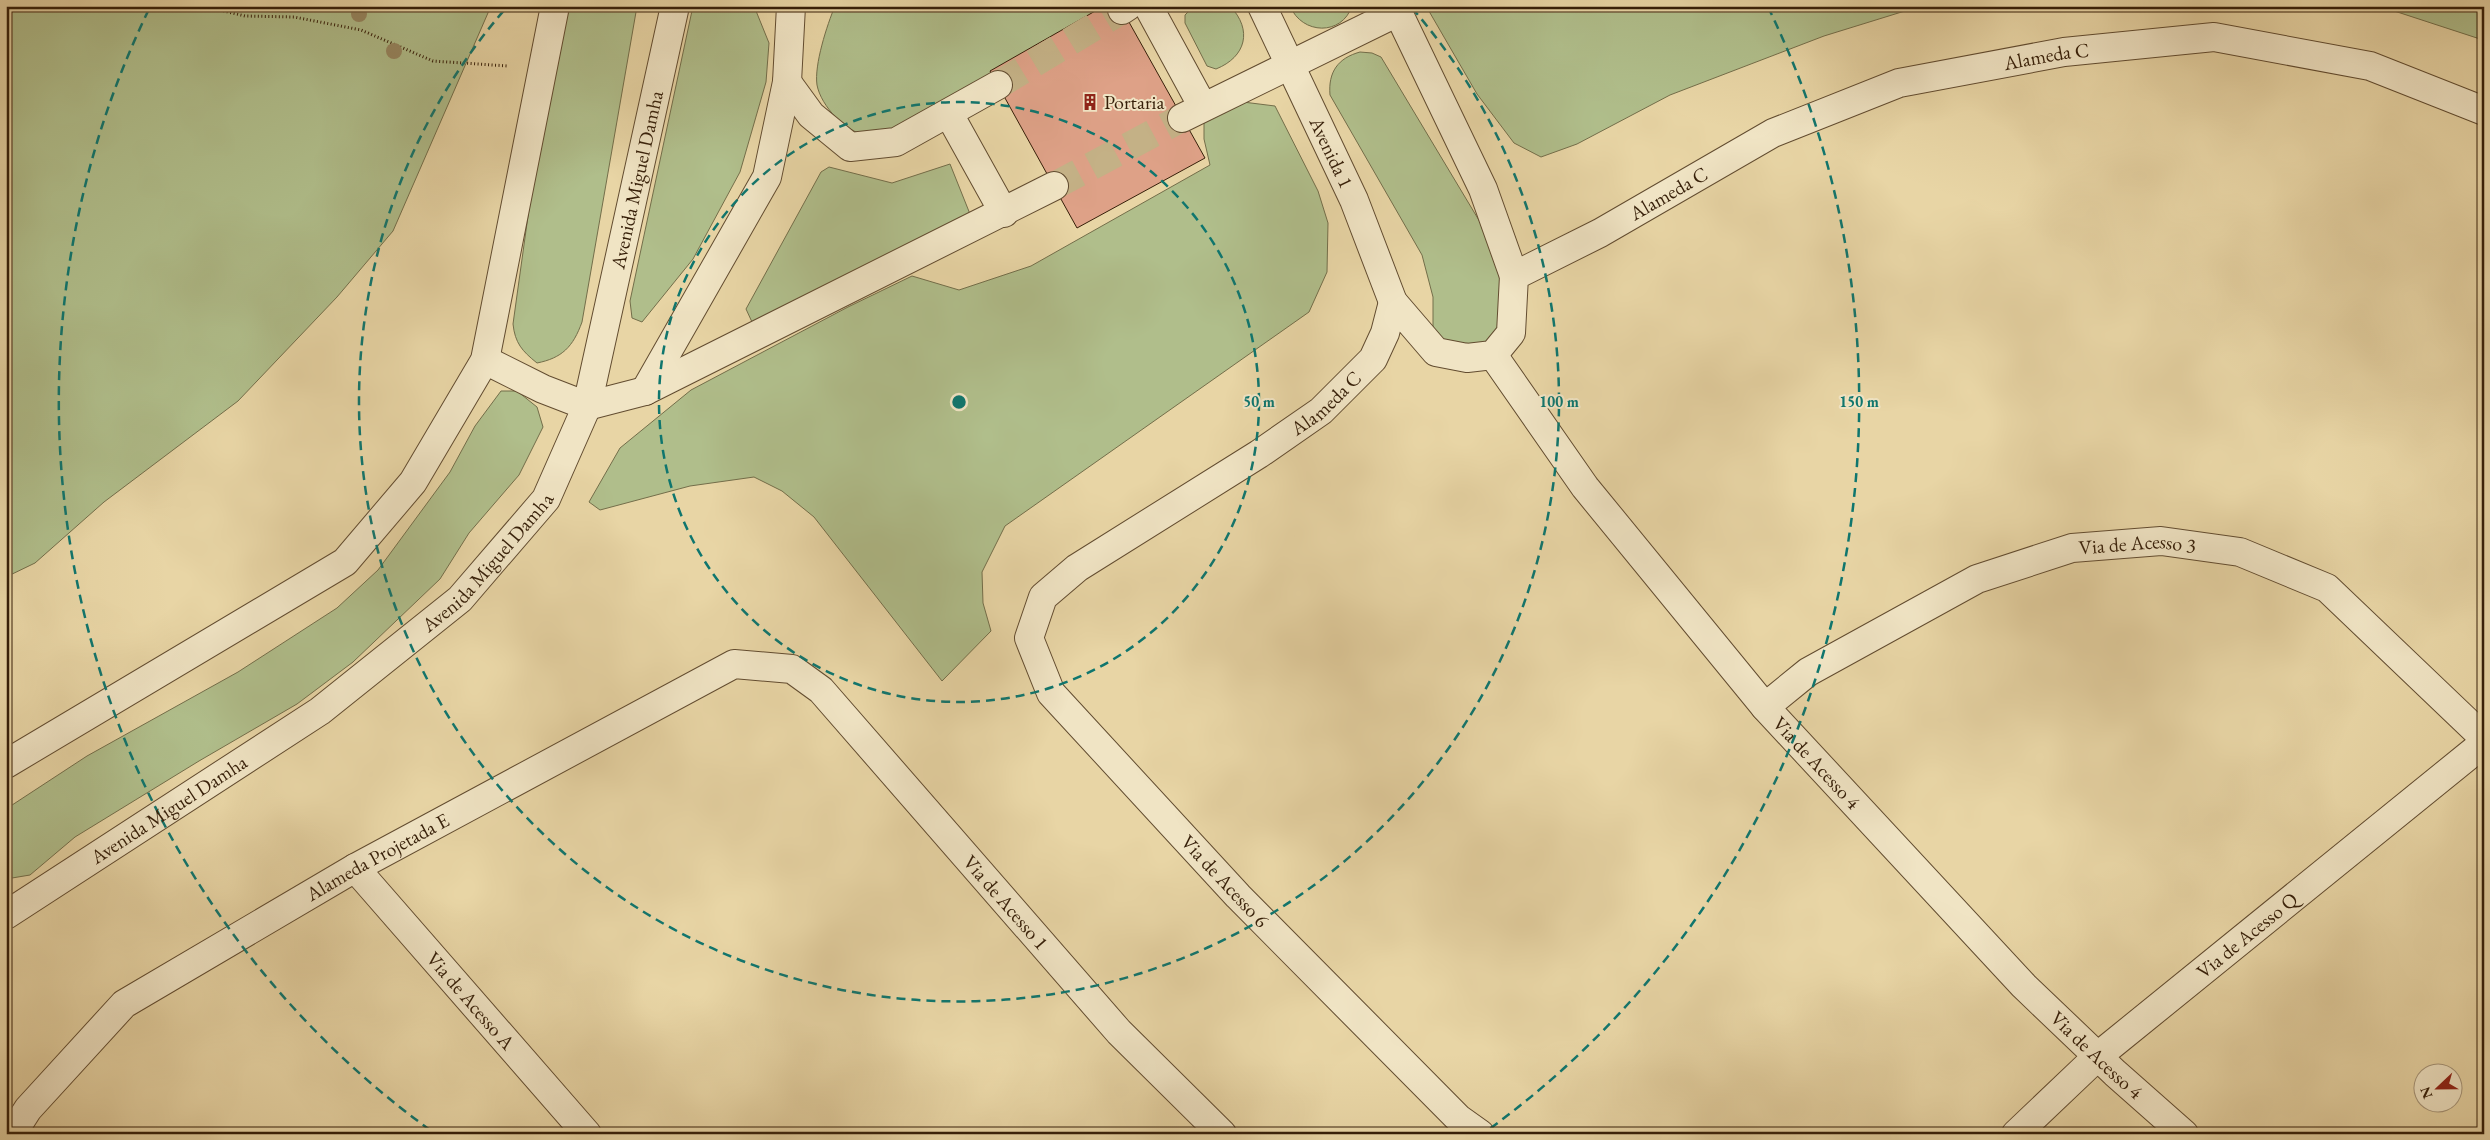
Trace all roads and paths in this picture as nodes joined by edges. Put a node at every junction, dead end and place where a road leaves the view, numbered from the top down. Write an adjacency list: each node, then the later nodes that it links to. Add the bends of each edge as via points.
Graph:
1 (203, 6): 9 (path, via 246,16 294,17 361,30 433,61)
2 (555, 6): 9 (street)
3 (675, 6): 21 (street, Avenida Miguel Damha)
4 (791, 6): 10 (street)
5 (1262, 6): 8 (street, Avenida 1)
6 (1133, 7): 8 (street, via 1193,113)
7 (1396, 9): 8 (street); 16 (street, via 1483,189)
8 (1292, 65): 17 (street, Avenida 1, via 1354,200)
9 (542, 68): 19 (street)
10 (787, 82): 13 (street, via 811,115 850,146 896,142); 20 (street, via 767,177)
11 (998, 85): 13 (street)
12 (2484, 111): 16 (street, Alameda C, via 2370,66 2214,37 2064,52 1899,83 1773,133 1600,233)
13 (949, 114): 15 (street)
14 (1054, 186): 15 (street)
15 (1004, 213): 20 (street)
16 (1514, 276): 18 (street, via 1511,332)
17 (1394, 302): 18 (street, via 1436,352 1467,358); 22 (street, Alameda C, via 1373,359 1321,411 1084,564)
18 (1493, 355): 24 (street, Via de Acesso 4, via 1585,487)
19 (485, 360): 21 (street, via 543,390); 27 (street, via 413,482 345,562)
20 (646, 391): 21 (street)
21 (587, 406): 29 (street, Avenida Miguel Damha, via 546,499 460,599 320,711)
22 (1042, 597): 34 (street, Via de Acesso 6, via 1029,638 1051,693 1238,896 1459,1119)
23 (792, 669): 28 (street, Alameda Projetada E, via 734,664); 33 (street, Via de Acesso 1, via 821,690 1119,1032)
24 (1765, 707): 25 (street, Via de Acesso 3, via 1808,672 1977,580 2072,548 2161,541 2240,552 2327,588); 30 (street, Via de Acesso 4, via 2024,986)
25 (2484, 738)
26 (2484, 743): 30 (street, Via de Acesso Q)
27 (6, 764)
28 (355, 868): 31 (street, Alameda Projetada E, via 124,1004 28,1109); 32 (street, Via de Acesso A)
29 (6, 915)
30 (2098, 1056): 35 (street, Via de Acesso Q); 36 (street, Via de Acesso 4)
31 (12, 1134)
32 (587, 1134)
33 (1222, 1134)
34 (1480, 1134)
35 (2016, 1134)
36 (2184, 1134)

